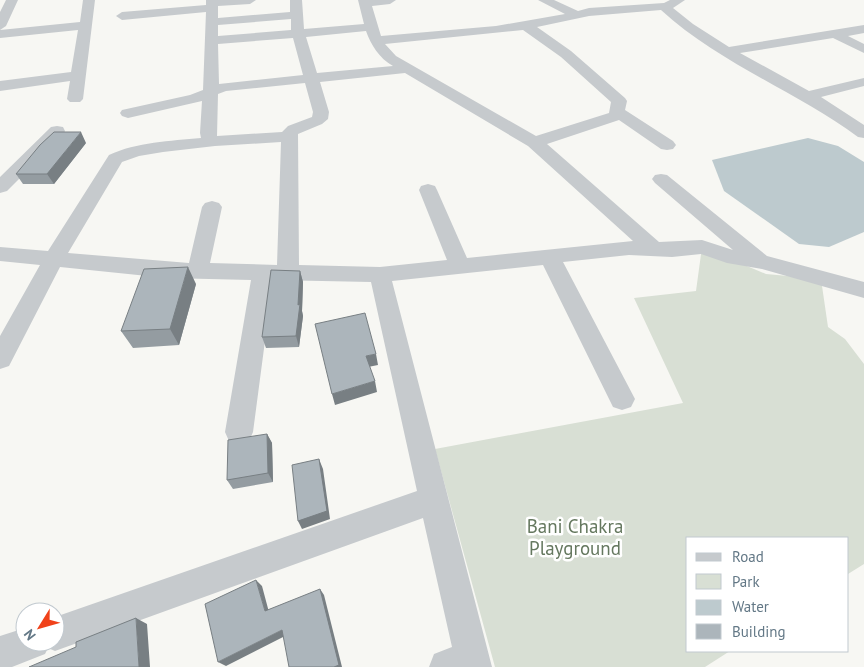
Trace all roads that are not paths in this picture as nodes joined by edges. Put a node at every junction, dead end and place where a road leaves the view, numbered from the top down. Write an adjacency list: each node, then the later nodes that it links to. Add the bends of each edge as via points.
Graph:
1 (12, 0): 14 (street)
2 (89, 0): 12 (street)
3 (250, 0): 8 (street)
4 (390, 0): 6 (street)
5 (544, 0): 10 (street)
6 (364, 1): 18 (street)
7 (673, 3): 10 (street); 22 (street, via 671,12)
8 (212, 8): 9 (street); 11 (street); 20 (street)
9 (296, 8): 16 (street)
10 (575, 14): 13 (street)
11 (122, 16)
12 (86, 25): 17 (street); 24 (street)
13 (525, 25): 18 (street, via 471,33); 31 (street, via 566,54 616,97)
14 (0, 26)
15 (864, 29): 19 (street)
16 (298, 33): 18 (street); 20 (street); 25 (street)
17 (0, 34)
18 (373, 34): 23 (street, via 383,52)
19 (835, 34): 21 (street); 22 (street)
20 (212, 41): 28 (street)
21 (864, 49)
22 (728, 51): 29 (street)
23 (405, 69): 25 (street); 37 (street)
24 (78, 76): 27 (street); 30 (street)
25 (310, 78): 28 (street, via 237,85); 35 (street, via 321,112 320,119 296,128 290,132)
26 (864, 82): 29 (street)
27 (0, 86)
28 (211, 91): 32 (street, via 194,99); 36 (street, via 208,133 210,139)
29 (808, 96): 34 (street)
30 (75, 99)
31 (616, 111): 37 (street, via 616,116 610,119); 38 (street)
32 (128, 113)
33 (57, 131): 40 (street)
34 (864, 133)
35 (289, 138): 36 (street); 51 (street)
36 (216, 141): 46 (street, via 139,151 115,159)
37 (534, 142): 43 (street, via 566,167)
38 (667, 144)
39 (660, 180): 47 (street)
40 (0, 187)
41 (428, 190): 48 (street)
42 (212, 207): 49 (street)
43 (654, 249): 45 (street, via 629,248); 47 (street, via 702,247 727,256)
44 (0, 254): 46 (street)
45 (550, 257): 48 (street); 55 (street)
46 (54, 259): 49 (street); 54 (street)
47 (762, 262): 53 (street)
48 (460, 266): 52 (street)
49 (198, 271): 50 (street)
50 (263, 273): 51 (street); 56 (street)
51 (288, 273): 52 (street)
52 (380, 275): 57 (street)
53 (864, 290)
54 (0, 359)
55 (622, 399)
56 (239, 432)
57 (435, 499): 58 (street); 61 (street)
58 (65, 630)
59 (15, 649): 60 (street)
60 (0, 654)
61 (464, 663)

